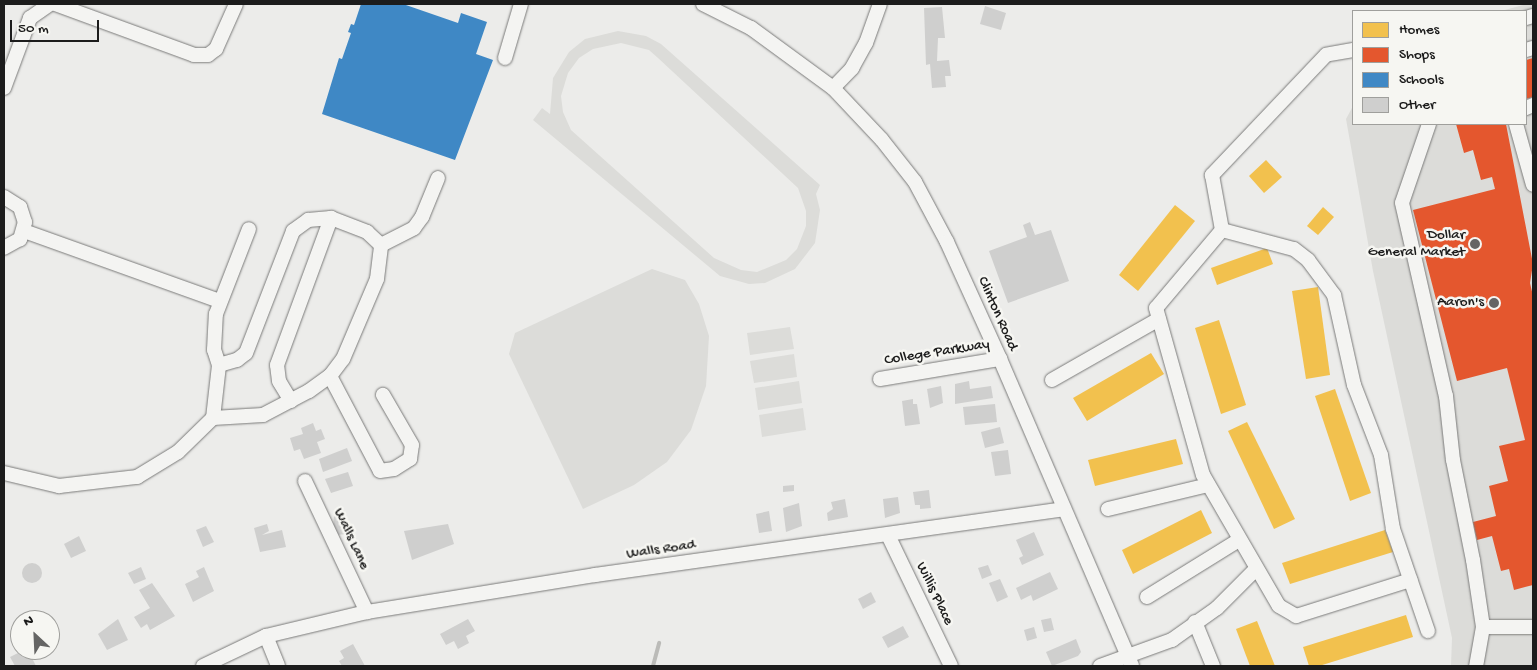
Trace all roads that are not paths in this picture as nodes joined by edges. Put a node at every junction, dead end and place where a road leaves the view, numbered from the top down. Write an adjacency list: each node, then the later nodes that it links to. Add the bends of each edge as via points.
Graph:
1 (50, 4): 9 (street, via 30,18)
2 (55, 4): 3 (street, via 194,55 208,55 216,48)
3 (236, 4)
4 (521, 4): 8 (street)
5 (703, 4): 10 (street, Clinton Road, via 751,28)
6 (880, 4): 10 (street, via 866,43 852,68)
7 (1352, 50): 18 (street, via 1326,55 1212,175)
8 (504, 58)
9 (4, 88)
10 (833, 88): 24 (street, Clinton Road, via 882,140 915,182 947,242)
11 (1429, 125): 44 (street, via 1402,203 1446,396 1453,460)
12 (1516, 125): 14 (street)
13 (438, 178): 20 (street, via 414,228)
14 (1533, 185)
15 (4, 197): 19 (street, via 20,206)
16 (330, 218): 20 (street, via 367,232); 25 (street, via 308,220 293,231 246,353); 30 (street, via 277,366 279,382)
17 (249, 229): 22 (street)
18 (1222, 230): 23 (street, via 1156,308); 40 (street, via 1294,249 1308,260 1334,294 1344,352 1381,456 1393,528)
19 (24, 231): 21 (street, via 20,239); 22 (street)
20 (381, 245): 26 (street, via 377,279 343,359)
21 (4, 248)
22 (220, 302): 25 (street, via 214,350)
23 (1159, 319): 28 (street); 34 (street)
24 (1000, 359): 27 (street, College Parkway); 36 (street, Clinton Road)
25 (219, 365): 31 (street)
26 (330, 376): 29 (street, via 380,471 394,469 410,459 412,446); 30 (street)
27 (880, 379)
28 (1052, 380)
29 (383, 395)
30 (291, 401): 31 (street, via 263,416)
31 (213, 418): 32 (street, via 178,452 137,477 59,486)
32 (4, 474)
33 (305, 481): 42 (street, Walls Lane)
34 (1208, 485): 35 (street); 38 (street)
35 (1108, 508)
36 (1063, 509): 37 (street, Walls Road); 48 (street, Clinton Road)
37 (888, 535): 42 (street, Walls Road, via 602,574); 51 (street, Willis Place)
38 (1239, 540): 39 (street); 41 (street)
39 (1255, 570): 40 (street, via 1279,606 1296,616); 43 (street, via 1223,603)
40 (1410, 580): 46 (street)
41 (1147, 597)
42 (367, 612): 47 (street, Walls Road)
43 (1195, 622): 48 (street, via 1172,640); 53 (street)
44 (1483, 627): 45 (street); 54 (street)
45 (1533, 628)
46 (1428, 631)
47 (266, 636): 49 (street, Walls Road); 50 (street)
48 (1129, 660): 52 (street)
49 (203, 666)
50 (278, 666)
51 (951, 666)
52 (1100, 666)
53 (1213, 666)
54 (1476, 666)

